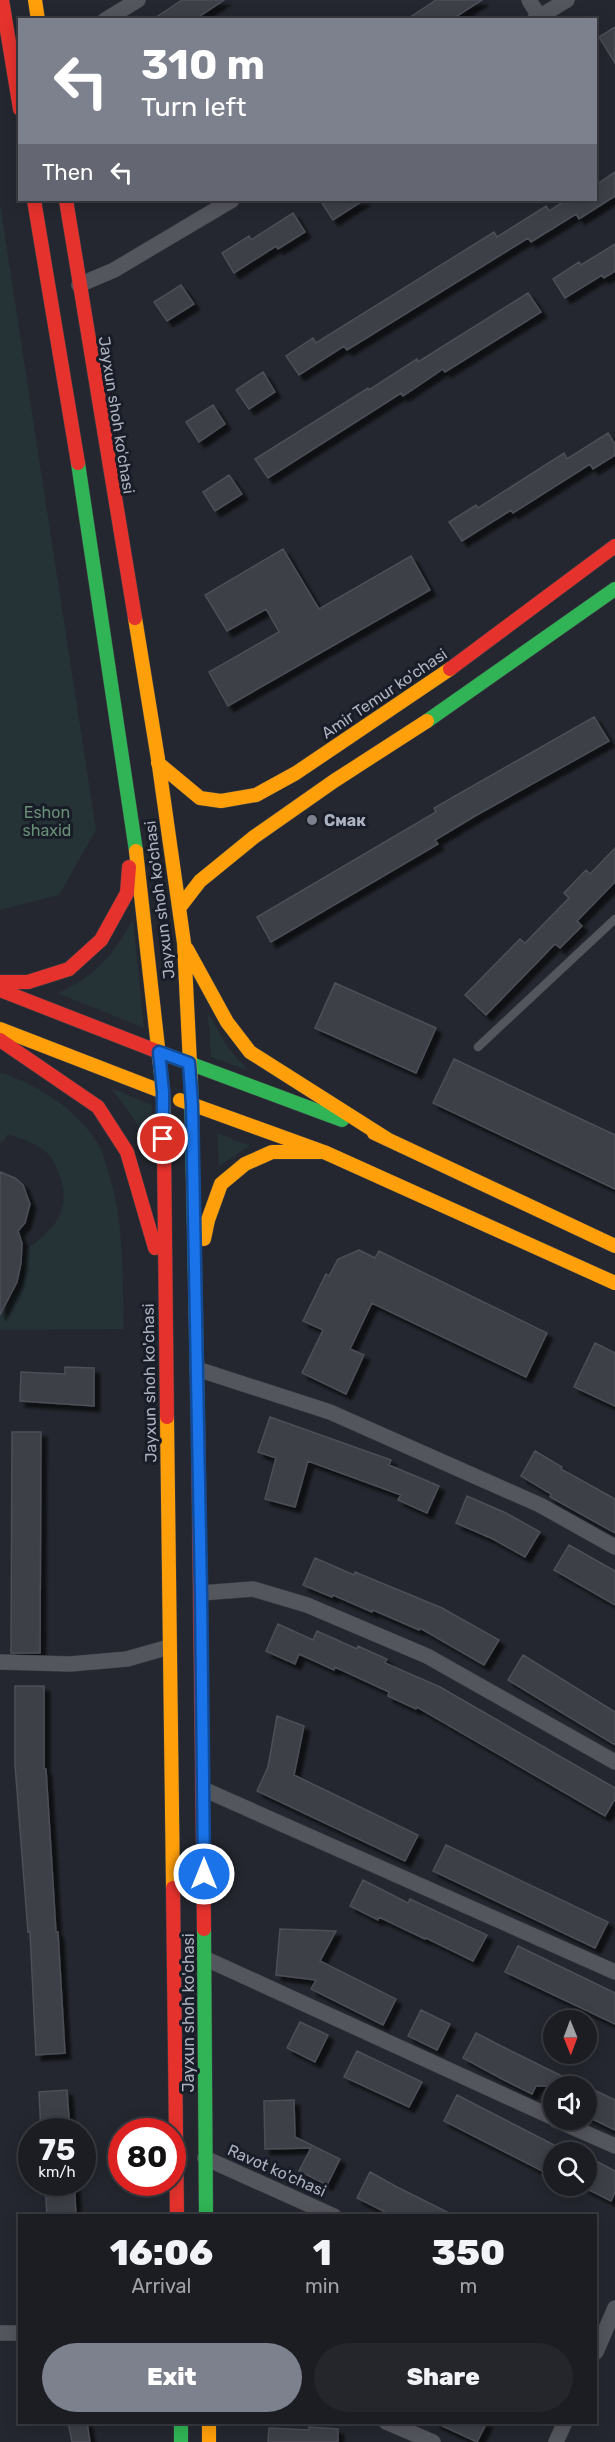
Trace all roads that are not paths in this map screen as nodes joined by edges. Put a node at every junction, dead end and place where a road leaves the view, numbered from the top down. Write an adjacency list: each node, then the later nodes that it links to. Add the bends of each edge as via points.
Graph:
1 (2, 0): 9 (main road)
2 (35, 0): 6 (main road)
3 (138, 0): 7 (street)
4 (529, 0): 8 (street)
5 (567, 0): 8 (street)
6 (38, 18)
7 (108, 18)
8 (536, 18)
9 (18, 97)
10 (34, 201): 17 (main road, Jayxun shoh ko'chasi)
11 (66, 201): 13 (main road, Jayxun shoh ko'chasi)
12 (230, 201): 13 (street, via 114,270)
13 (79, 285): 16 (main road, Jayxun shoh ko'chasi)
14 (615, 546): 16 (main road, Amir Temur ko'chasi, via 448,670 296,773 256,795 221,801 200,798)
15 (615, 589): 18 (main road, via 254,837 200,881)
16 (158, 764): 18 (main road, Jayxun shoh ko'chasi)
17 (132, 820): 21 (main road, via 127,893 101,940 69,969 28,982); 26 (main road, Jayxun shoh ko'chasi)
18 (180, 907): 20 (main road, Jayxun shoh ko'chasi)
19 (615, 919): 25 (lane)
20 (184, 943): 27 (main road, Jayxun shoh ko'chasi); 30 (main road, via 227,1022 250,1052)
21 (0, 982)
22 (0, 990): 26 (main road)
23 (0, 1029): 28 (main road)
24 (0, 1040): 33 (main road, via 98,1107 127,1152)
25 (478, 1047)
26 (159, 1052): 27 (main road); 28 (main road, Jayxun shoh ko'chasi)
27 (189, 1063): 29 (main road, Jayxun shoh ko'chasi); 30 (main road)
28 (163, 1092): 29 (main road); 33 (main road, Jayxun shoh ko'chasi)
29 (192, 1105): 31 (main road); 34 (main road, Jayxun shoh ko'chasi)
30 (387, 1139): 32 (main road)
31 (324, 1152): 34 (main road, via 272,1152 245,1164 220,1184 207,1220); 35 (main road)
32 (615, 1246)
33 (164, 1280): 39 (main road, Jayxun shoh ko'chasi)
34 (195, 1282): 36 (main road, Jayxun shoh ko'chasi)
35 (615, 1283)
36 (197, 1369): 37 (street, via 330,1412 540,1505); 38 (main road, Jayxun shoh ko'chasi)
37 (615, 1547)
38 (201, 1593): 41 (street, via 253,1589 307,1605 427,1656); 42 (main road, Jayxun shoh ko'chasi)
39 (169, 1647): 40 (street, via 127,1659 70,1664); 49 (main road, Jayxun shoh ko'chasi)
40 (0, 1662)
41 (615, 1762)
42 (203, 1789): 43 (main road, Jayxun shoh ko'chasi); 44 (street)
43 (204, 1958): 45 (street); 48 (main road, Jayxun shoh ko'chasi)
44 (615, 1972)
45 (543, 2113)
46 (579, 2130): 47 (street)
47 (615, 2146)
48 (206, 2158): 50 (main road, Jayxun shoh ko'chasi); 51 (street, Ravot ko'chasi)
49 (177, 2214)
50 (206, 2214)
51 (330, 2214)
52 (615, 2308): 55 (street)
53 (0, 2333): 54 (street)
54 (18, 2333)
55 (604, 2336): 56 (street)
56 (597, 2350)
57 (181, 2424): 61 (main road)
58 (209, 2424): 62 (main road)
59 (391, 2424): 63 (street)
60 (564, 2424): 64 (street)
61 (182, 2442)
62 (209, 2442)
63 (433, 2442)
64 (556, 2442)

